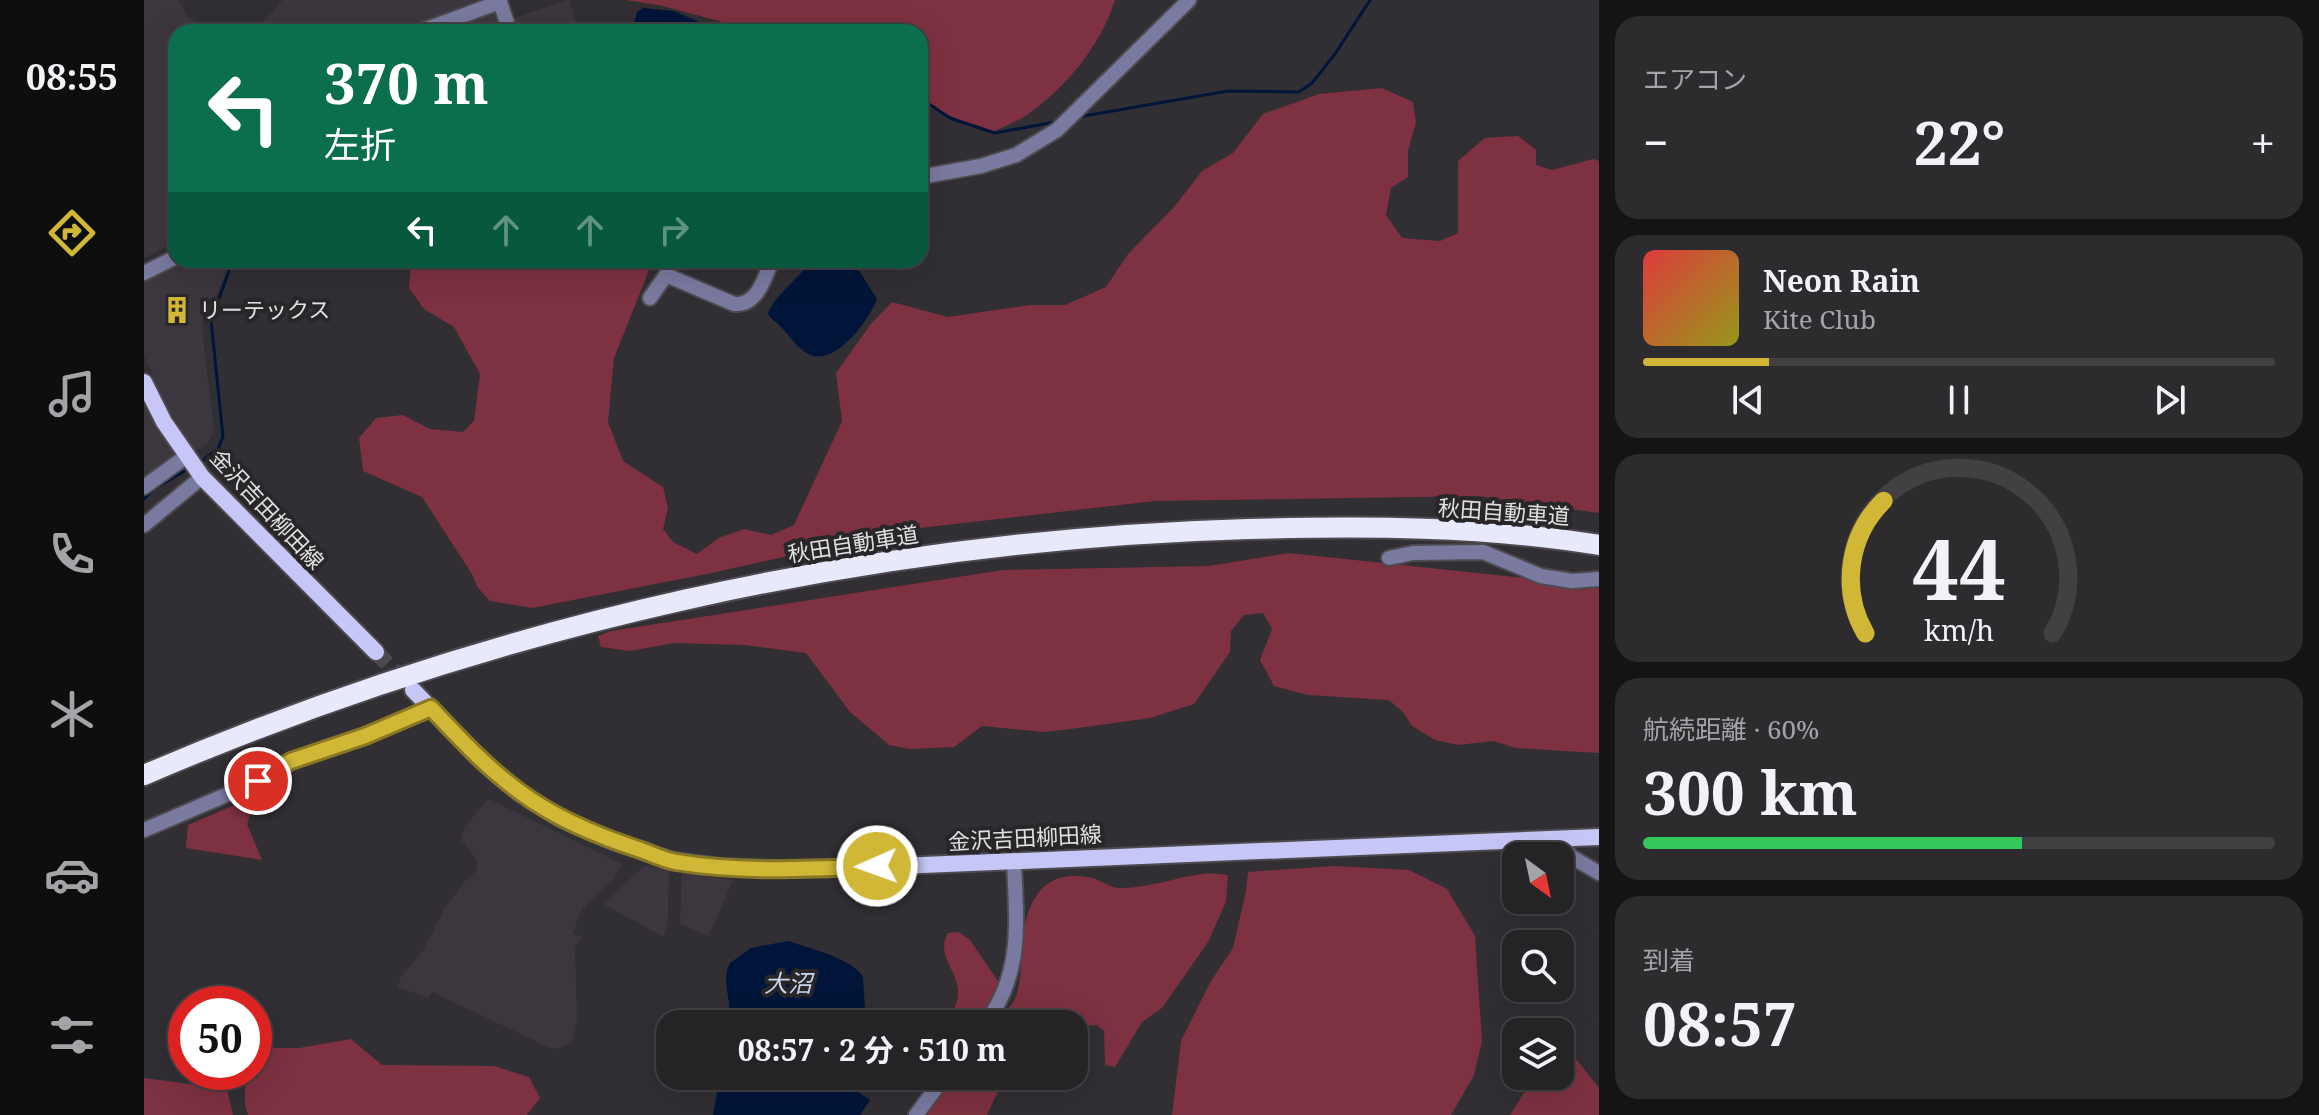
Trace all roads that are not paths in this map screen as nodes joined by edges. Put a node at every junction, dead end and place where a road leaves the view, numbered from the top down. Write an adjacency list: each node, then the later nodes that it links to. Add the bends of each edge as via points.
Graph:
1 (1189, 0): 4 (street, via 1061,126 1016,155)
2 (440, 24): 3 (street, via 500,2)
3 (507, 24)
4 (928, 176)
5 (168, 261): 7 (street)
6 (769, 268): 8 (street, via 761,286 741,305 666,275)
7 (144, 273)
8 (650, 298)
9 (144, 382): 10 (main road, 金沢吉田柳田線)
10 (188, 455): 11 (main road, 金沢吉田柳田線); 12 (street)
11 (202, 477): 13 (street); 18 (main road, 金沢吉田柳田線)
12 (144, 487)
13 (144, 525)
14 (1599, 532): 21 (highway, 秋田自動車道, via 1397,516 1211,517 1012,532 827,558 649,594 487,637 316,693)
15 (1599, 545): 22 (highway, 秋田自動車道, via 1397,529 1226,530 1012,545 844,568 651,607 491,649 334,700)
16 (1389, 558): 17 (street, via 1483,552 1541,576)
17 (1599, 579)
18 (376, 652)
19 (413, 690): 20 (main road, 金沢吉田柳田線)
20 (431, 708): 23 (street, via 291,761 254,783); 26 (main road, 金沢吉田柳田線, via 520,793 560,818 673,861 779,869)
21 (144, 760)
22 (144, 777)
23 (144, 830)
24 (1599, 837): 25 (main road, 金沢吉田柳田線)
25 (1561, 839): 26 (main road, 金沢吉田柳田線); 27 (street, via 1570,856)
26 (1014, 860): 28 (street, via 1013,962 1007,988)
27 (1599, 873)
28 (994, 1010)
29 (935, 1090): 30 (street)
30 (916, 1115)

